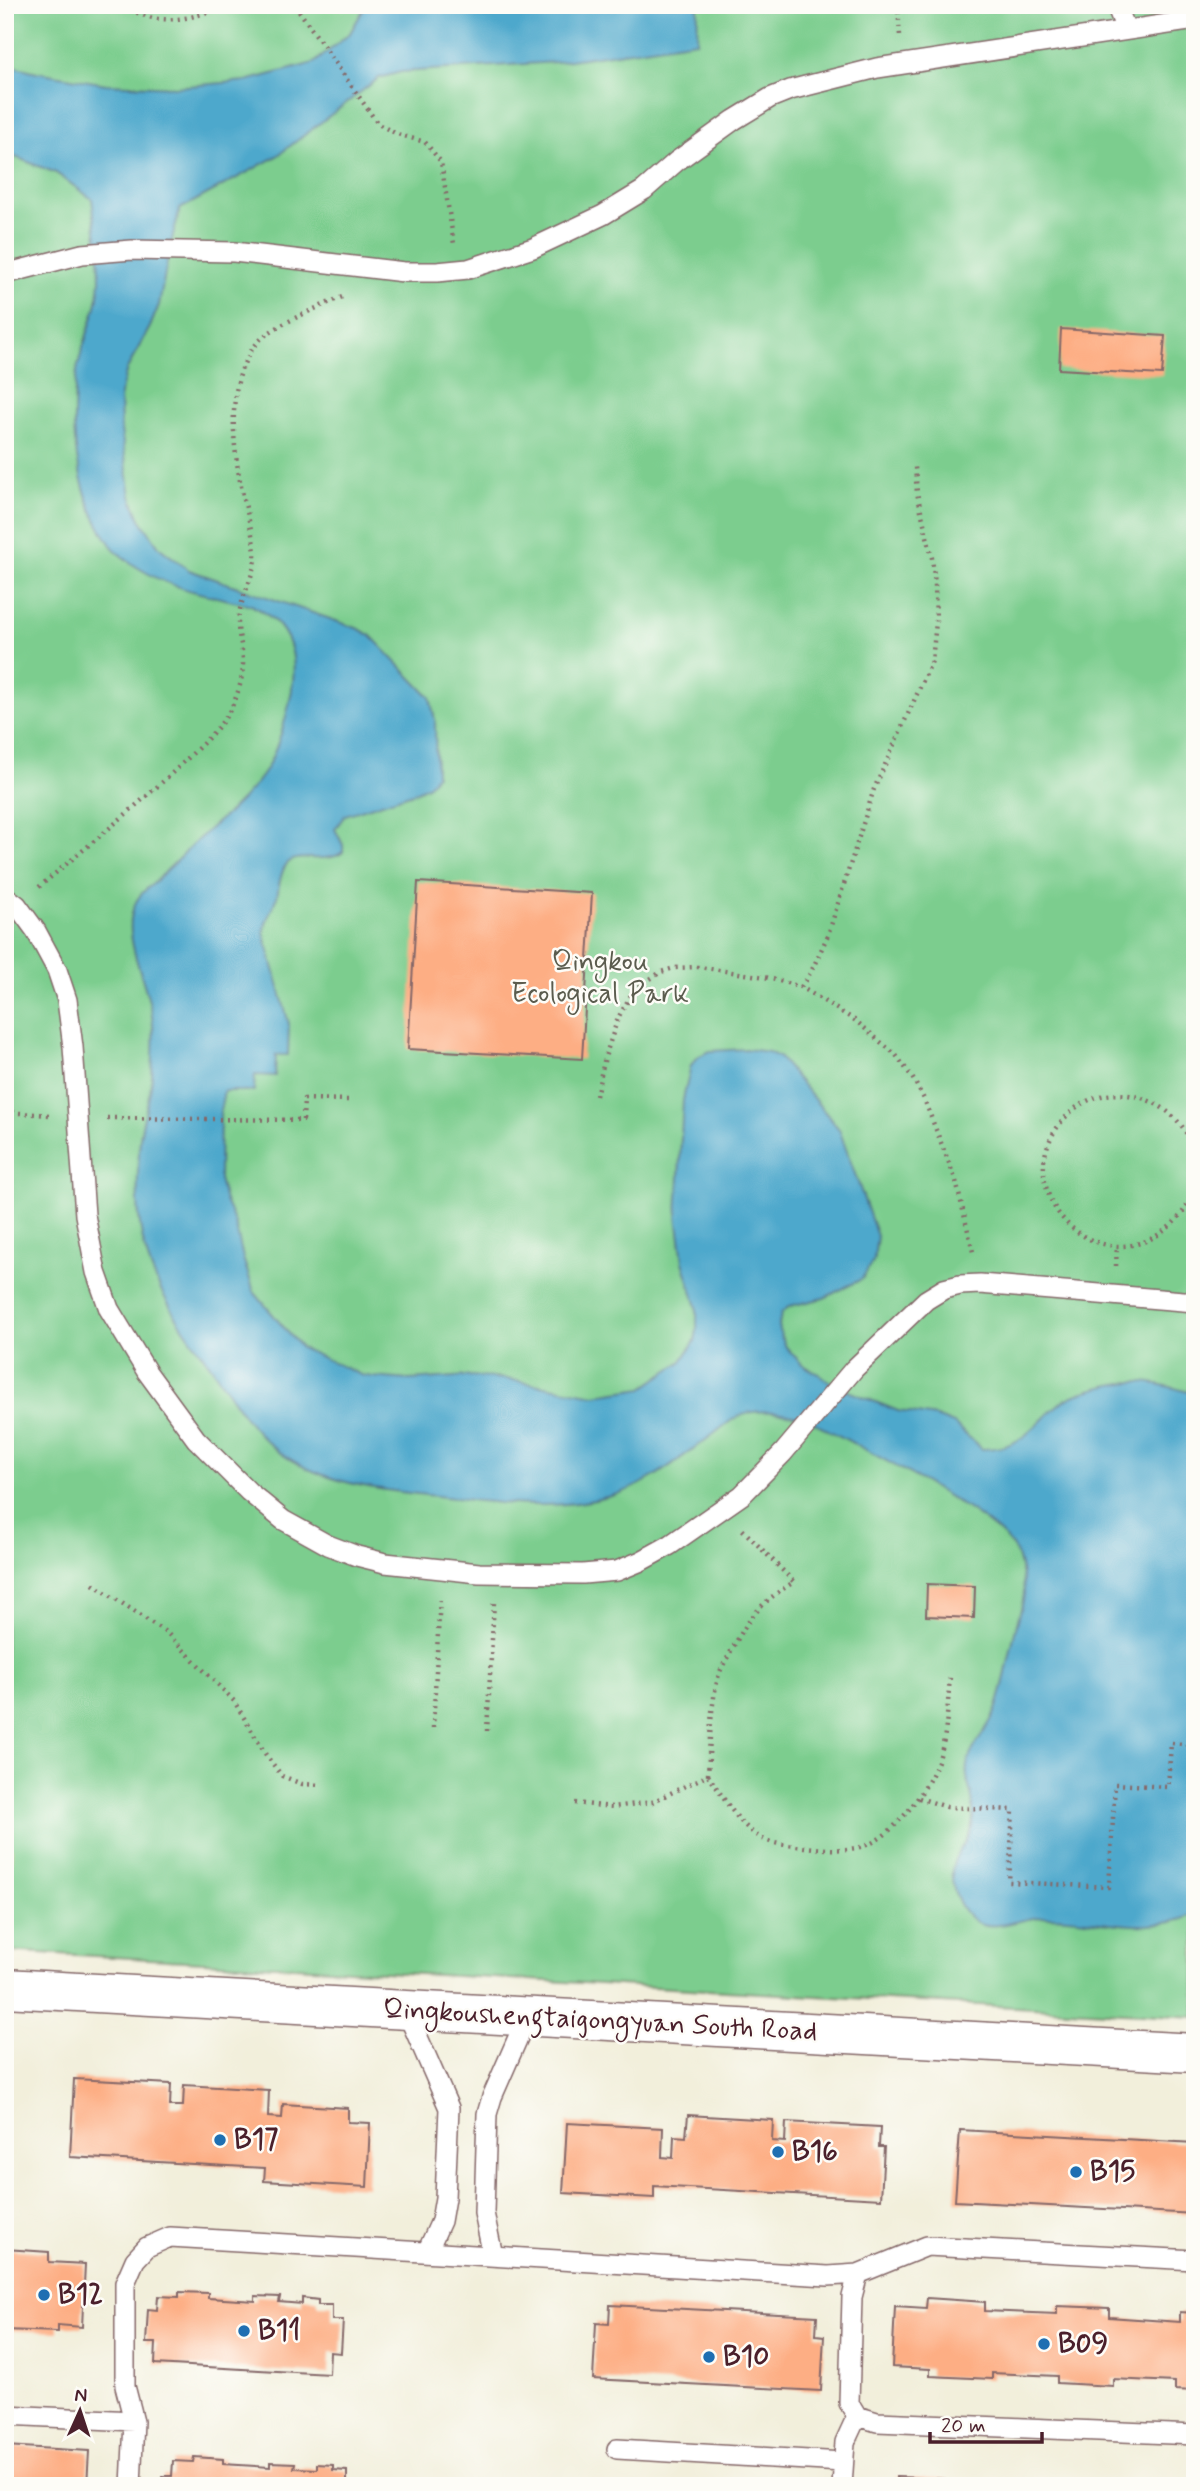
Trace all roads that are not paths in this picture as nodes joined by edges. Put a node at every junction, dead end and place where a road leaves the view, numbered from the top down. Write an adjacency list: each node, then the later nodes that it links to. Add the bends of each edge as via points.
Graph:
1 (1116, 5): 3 (lane)
2 (1195, 20): 3 (lane)
3 (1126, 29): 4 (lane, via 877,68 790,90 734,120 644,190 603,215 533,248 458,270 404,272 234,252 132,250 82,254)
4 (5, 274)
5 (11, 901): 6 (lane, via 47,950 68,1000 85,1216 109,1309 196,1439 249,1492 303,1533 357,1556 495,1574 617,1571 670,1545 742,1495 854,1369 926,1300 944,1289 980,1284)
6 (1195, 1302)
7 (5, 1989): 8 (street, Qingkoushengtaigongyuan South Road)
8 (406, 2010): 9 (street, Qingkoushengtaigongyuan South Road); 11 (lane, via 449,2108 441,2221)
9 (527, 2017): 10 (street, Qingkoushengtaigongyuan South Road); 12 (lane, via 487,2114 484,2213)
10 (1195, 2053)
11 (427, 2252): 12 (lane); 17 (lane, via 170,2237 147,2247 125,2283 125,2386)
12 (493, 2256): 14 (lane)
13 (1195, 2260): 14 (lane, via 927,2246)
14 (858, 2274): 16 (lane, via 852,2297 849,2403)
15 (5, 2415): 17 (lane)
16 (857, 2416): 18 (lane, via 877,2422); 20 (lane, via 845,2442)
17 (134, 2421): 21 (lane)
18 (1195, 2435)
19 (617, 2449): 20 (lane)
20 (843, 2462): 22 (lane)
21 (131, 2486)
22 (842, 2486)

